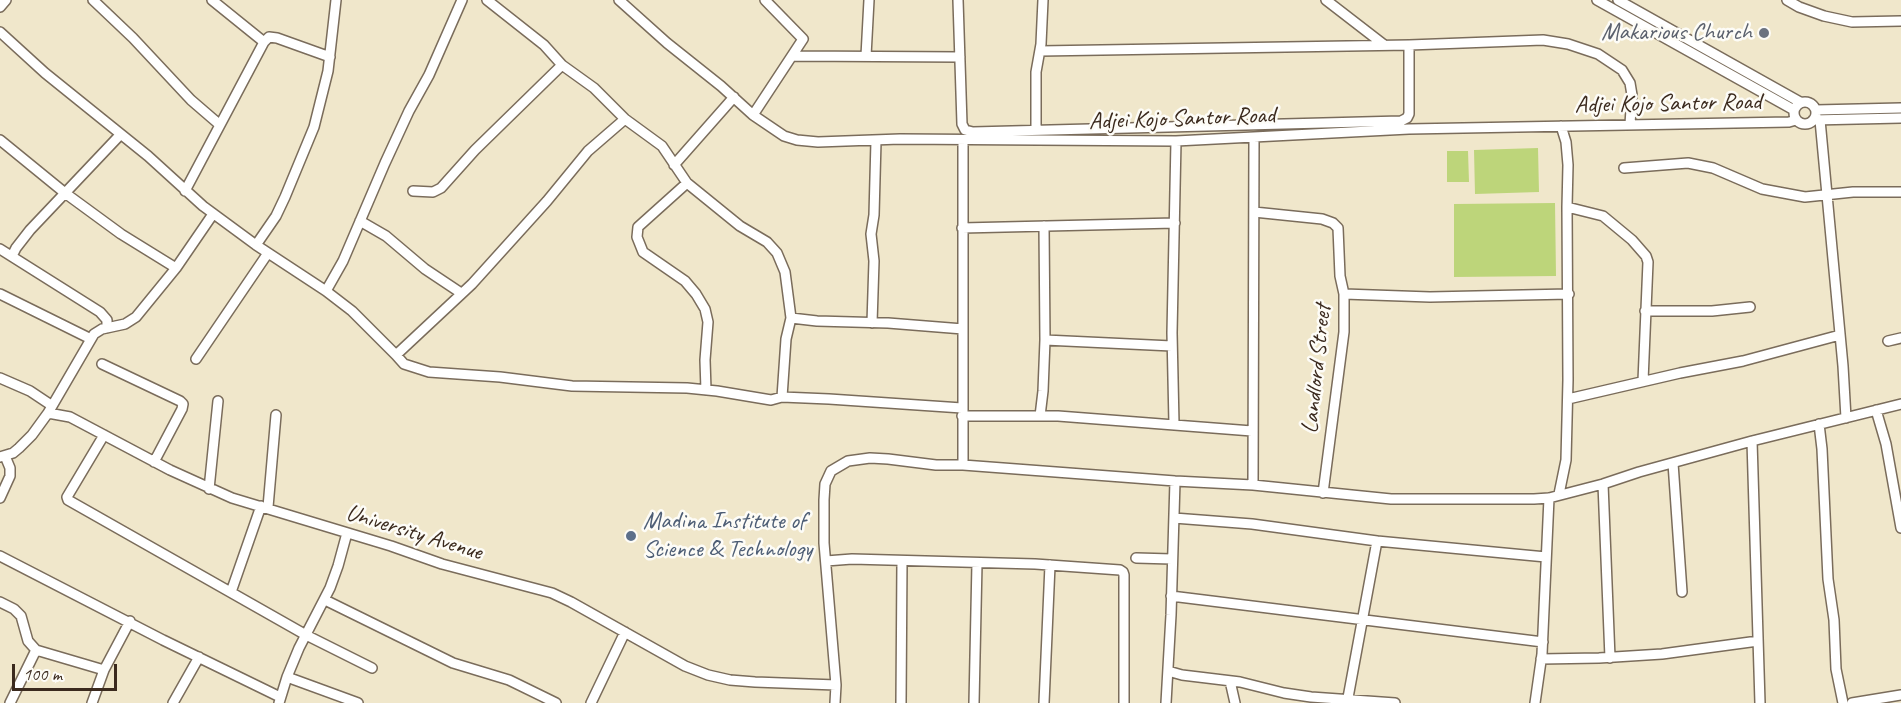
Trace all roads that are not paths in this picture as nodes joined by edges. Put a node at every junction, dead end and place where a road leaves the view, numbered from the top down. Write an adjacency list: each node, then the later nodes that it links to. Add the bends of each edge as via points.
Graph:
1 (6, 0): 17 (street)
2 (212, 0): 21 (street)
3 (336, 0): 27 (street)
4 (462, 0): 58 (street)
5 (487, 0): 29 (street, via 544,45)
6 (619, 0): 30 (street, Adjei Kojo Santor Road)
7 (765, 0): 18 (street)
8 (783, 0): 18 (street)
9 (869, 0): 26 (street)
10 (958, 0): 28 (street)
11 (1043, 0): 24 (street)
12 (1326, 0): 22 (street)
13 (1597, 0): 32 (street)
14 (1788, 0): 19 (street, via 1824,16 1852,22)
15 (96, 1): 37 (street, via 191,100)
16 (1624, 1): 32 (street)
17 (0, 7)
18 (775, 9): 25 (street, via 803,39)
19 (1901, 21)
20 (0, 33): 41 (street)
21 (264, 42): 27 (street, via 269,37 277,38); 37 (street)
22 (1383, 44): 23 (street); 24 (street)
23 (1409, 45): 38 (street, via 1543,40 1598,54 1622,70 1630,83); 40 (street, via 1409,114 1401,121)
24 (1040, 51): 40 (street)
25 (793, 56): 26 (street); 33 (street)
26 (866, 56): 28 (street)
27 (330, 57): 62 (street, via 314,127 280,207)
28 (960, 57): 40 (street, via 965,130)
29 (562, 65): 36 (street, via 594,88); 51 (street, via 441,189)
30 (734, 97): 33 (street, Adjei Kojo Santor Road); 47 (street)
31 (1901, 108): 34 (street)
32 (1796, 111): 34 (street, Adjei Kojo Santor Road, via 1804,124); 34 (street, via 1810,102); 38 (street, Adjei Kojo Santor Road, via 1789,122)
33 (753, 115): 45 (street, Adjei Kojo Santor Road, via 797,140)
34 (1817, 117): 35 (street); 54 (street)
35 (1901, 118)
36 (625, 119): 47 (street, via 662,146); 68 (street, via 588,151)
37 (220, 124): 50 (street)
38 (1630, 124): 39 (street, Adjei Kojo Santor Road)
39 (1561, 126): 42 (street, Adjei Kojo Santor Road); 55 (street, via 1568,165)
40 (1036, 130)
41 (120, 135): 50 (street); 53 (street)
42 (1254, 137): 46 (street, Adjei Kojo Santor Road); 56 (street)
43 (0, 140): 53 (street)
44 (963, 140): 45 (street, Adjei Kojo Santor Road); 46 (street, Adjei Kojo Santor Road); 61 (street)
45 (876, 141): 75 (street)
46 (1176, 141): 59 (street)
47 (674, 165): 49 (street)
48 (1624, 168): 54 (street, via 1688,163 1713,168 1762,189 1805,197)
49 (687, 183): 74 (street, via 777,253 785,272); 89 (street, via 638,227 637,237 643,252 685,281 705,309)
50 (185, 191): 57 (street)
51 (413, 191)
52 (1901, 192): 54 (street)
53 (65, 193): 65 (street); 66 (street, via 142,249)
54 (1826, 196): 78 (street)
55 (1567, 207): 71 (street); 73 (street, via 1603,216 1646,256)
56 (1254, 212): 70 (street, Landlord Street, via 1333,223 1338,228); 102 (street)
57 (213, 214): 62 (street); 66 (street)
58 (360, 221): 67 (street); 68 (street)
59 (1175, 223): 60 (street); 83 (street)
60 (1044, 226): 61 (street); 81 (street)
61 (962, 228): 77 (street)
62 (256, 245): 64 (street)
63 (0, 249): 65 (street)
64 (268, 253): 67 (street); 85 (street)
65 (12, 256): 76 (street, via 100,312 107,320)
66 (177, 268): 76 (street, via 136,317)
67 (326, 291): 84 (street, via 352,310)
68 (461, 293): 84 (street)
69 (0, 294): 80 (street)
70 (1344, 294): 71 (street); 113 (street, Landlord Street, via 1344,332)
71 (1569, 294): 91 (street)
72 (1750, 307): 73 (street)
73 (1645, 311): 88 (street)
74 (791, 318): 75 (street); 90 (street)
75 (872, 323): 77 (street)
76 (107, 328): 80 (street)
77 (963, 329): 96 (street)
78 (1840, 335): 88 (street, via 1743,361); 99 (street)
79 (1901, 338): 82 (street)
80 (91, 339): 94 (street)
81 (1045, 340): 83 (street); 98 (street)
82 (1888, 341)
83 (1172, 346): 100 (street)
84 (396, 355): 89 (street, via 404,364 429,372 572,386)
85 (196, 359)
86 (102, 364): 106 (street, via 183,404)
87 (0, 378): 94 (street, University Avenue, via 30,391)
88 (1643, 381): 91 (street)
89 (706, 390): 90 (street, via 771,400)
90 (782, 398): 96 (street)
91 (1568, 399): 114 (street, via 1566,460)
92 (218, 401): 112 (street)
93 (1901, 404): 95 (street)
94 (50, 409): 103 (street, University Avenue); 105 (street, via 20,448)
95 (1876, 410): 99 (street); 119 (street)
96 (962, 412): 98 (street); 108 (street)
97 (276, 415): 117 (street)
98 (1040, 416): 100 (street)
99 (1846, 417): 101 (street)
100 (1174, 424): 102 (street)
101 (1819, 424): 104 (street); 170 (street, via 1828,579)
102 (1252, 431): 111 (street)
103 (104, 435): 106 (street, University Avenue); 130 (street, via 67,498)
104 (1752, 441): 107 (street); 139 (street)
105 (2, 457): 115 (street, via 10,468 10,476)
106 (154, 462): 112 (street, University Avenue)
107 (1673, 463): 110 (street); 131 (street)
108 (963, 465): 109 (street); 126 (street, via 870,458 834,468 827,478 824,500)
109 (1175, 481): 111 (street); 118 (street)
110 (1603, 484): 114 (street); 144 (street)
111 (1253, 485): 113 (street)
112 (209, 489): 117 (street, University Avenue)
113 (1323, 492): 116 (street, via 1391,499)
114 (1559, 494): 116 (street)
115 (0, 498)
116 (1549, 498): 123 (street)
117 (265, 507): 120 (street, University Avenue); 130 (street)
118 (1174, 518): 121 (street); 125 (street)
119 (1901, 528)
120 (347, 533): 133 (street); 137 (street, University Avenue, via 442,564 552,593)
121 (1377, 541): 123 (street); 135 (street)
122 (0, 556): 136 (street)
123 (1546, 557): 140 (street)
124 (1136, 558): 125 (street)
125 (1172, 559): 132 (street)
126 (826, 561): 127 (street); 150 (street)
127 (902, 561): 128 (street); 161 (street)
128 (977, 563): 129 (street); 162 (street)
129 (1050, 565): 163 (street); 164 (street, via 1123,572)
130 (231, 592): 138 (street)
131 (1682, 592)
132 (1171, 596): 135 (street); 147 (street)
133 (325, 600): 138 (street); 158 (street, via 453,663 509,680)
134 (0, 602): 141 (street, via 21,616 28,641)
135 (1361, 619): 140 (street); 153 (street)
136 (130, 621): 142 (street); 146 (street)
137 (625, 632): 150 (street, University Avenue, via 685,666 720,678); 159 (street)
138 (306, 635): 145 (street); 148 (street)
139 (1758, 640): 144 (street); 169 (street)
140 (1542, 642): 143 (street)
141 (36, 650): 146 (street); 154 (street)
142 (199, 657): 152 (street); 156 (street)
143 (1541, 658): 144 (street); 168 (street)
144 (1610, 658)
145 (372, 668)
146 (104, 670): 155 (street)
147 (1168, 671): 149 (street); 165 (street)
148 (286, 677): 152 (street); 157 (street)
149 (1230, 681): 153 (street); 166 (street)
150 (836, 686): 160 (street)
151 (1901, 695): 171 (street)
152 (279, 700)
153 (1347, 702): 167 (street)
154 (10, 703)
155 (92, 703)
156 (173, 703)
157 (358, 703)
158 (555, 703)
159 (591, 703)
160 (835, 703)
161 (901, 703)
162 (974, 703)
163 (1044, 703)
164 (1124, 703)
165 (1166, 703)
166 (1235, 703)
167 (1395, 703)
168 (1534, 703)
169 (1760, 703)
170 (1843, 703)
171 (1852, 703)

